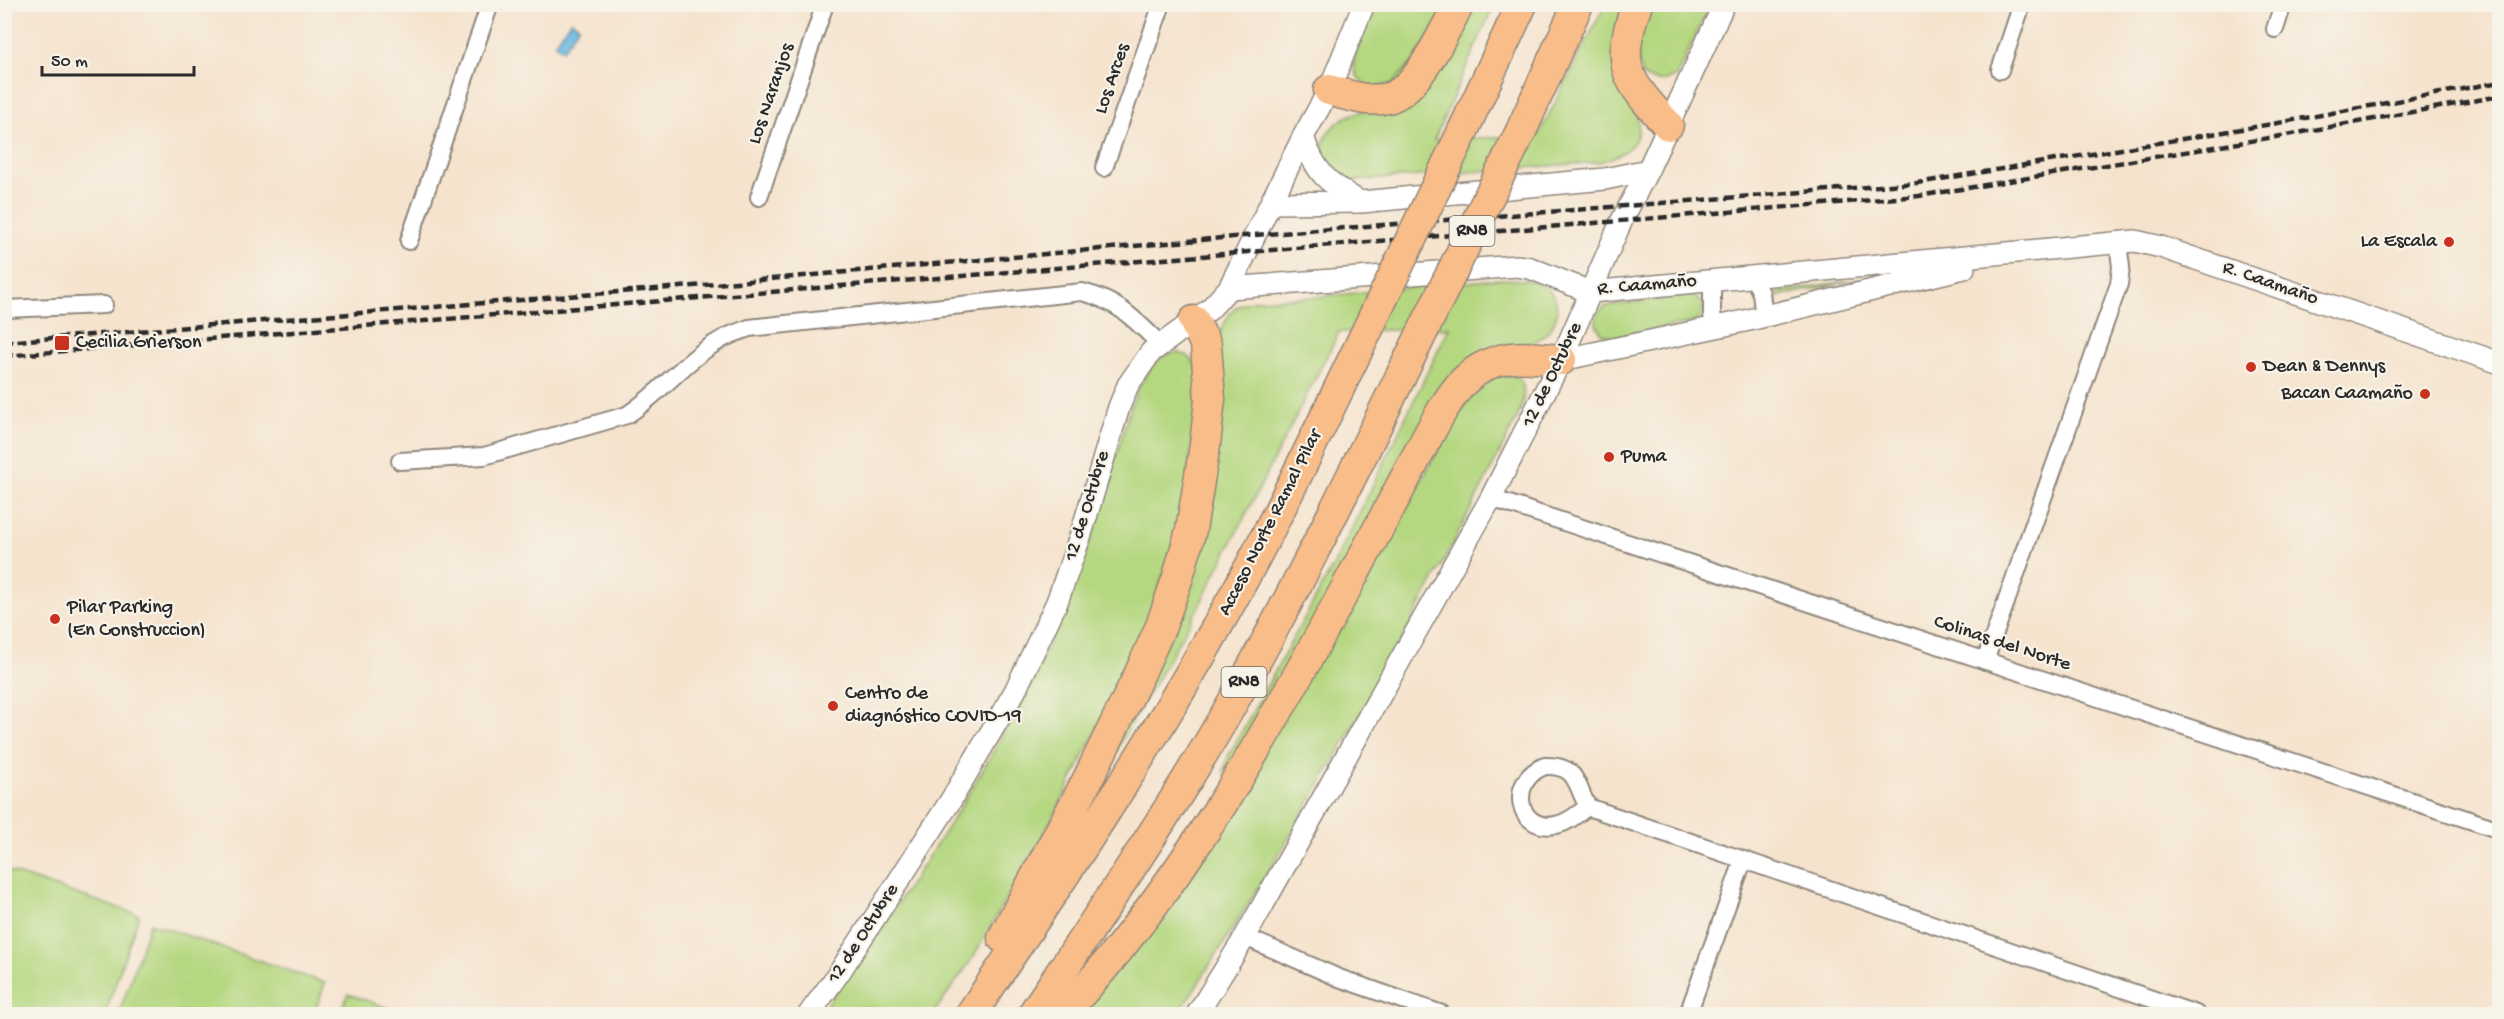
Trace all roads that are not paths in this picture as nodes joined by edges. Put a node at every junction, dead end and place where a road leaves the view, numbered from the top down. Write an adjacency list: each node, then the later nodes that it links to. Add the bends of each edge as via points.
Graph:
1 (490, 4): 22 (street)
2 (825, 4): 19 (street, Los Naranjos)
3 (1162, 4): 17 (street, Los Arces)
4 (1364, 4): 14 (street, 12 de Octubre)
5 (1459, 4): 14 (highway, via 1417,78 1403,92 1387,99 1372,99)
6 (1522, 4): 46 (highway, Acceso Norte Ramal Pilar / RN8, bridge, via 1364,338 1246,573 1151,740 1076,860)
7 (1578, 4): 47 (highway, RN8, bridge, via 1424,332 1233,702)
8 (1637, 4): 15 (highway, via 1627,32 1626,65 1633,85)
9 (1724, 4): 15 (street, 12 de Octubre)
10 (2022, 4): 13 (street)
11 (2283, 4): 12 (street)
12 (2275, 28)
13 (2000, 70)
14 (1329, 90): 16 (street, 12 de Octubre)
15 (1668, 125): 18 (street, 12 de Octubre)
16 (1303, 137): 20 (street, via 1312,162 1323,176); 21 (street, 12 de Octubre)
17 (1104, 168)
18 (1648, 170): 20 (street, via 1605,179); 28 (street, 12 de Octubre)
19 (759, 197)
20 (1361, 202): 21 (street)
21 (1271, 203): 27 (street, 12 de Octubre)
22 (409, 241)
23 (2118, 243): 24 (street, R. Caamaño); 36 (street, R. Caamaño, via 2135,241 2161,247); 39 (street, via 2119,284)
24 (2034, 251): 25 (street, R. Caamaño); 31 (street, R. Caamaño)
25 (1753, 277): 26 (street, R. Caamaño); 31 (street, via 1761,293)
26 (1712, 281): 28 (street, R. Caamaño); 33 (street, via 1712,315)
27 (1229, 288): 28 (street, R. Caamaño, via 1516,266); 32 (street, 12 de Octubre)
28 (1590, 292): 35 (street, 12 de Octubre)
29 (104, 305): 30 (street)
30 (4, 309)
31 (1764, 317): 33 (street, R. Caamaño)
32 (1194, 321): 34 (street, 12 de Octubre); 45 (highway, via 1206,345 1210,399 1191,531 1178,578 1161,626 1119,716)
33 (1717, 328): 35 (street, R. Caamaño)
34 (1160, 344): 37 (street, via 1124,310 1082,291 749,328 706,349 627,415 484,456); 44 (street, 12 de Octubre, via 1139,367 1119,407 1057,602 1015,691 951,800)
35 (1561, 360): 38 (street, 12 de Octubre); 48 (highway, via 1506,358 1463,382 1427,439 1315,646 1194,847 1145,917)
36 (2499, 363)
37 (400, 461)
38 (1491, 498): 39 (street, Colinas del Norte); 43 (street, 12 de Octubre)
39 (1985, 661): 41 (street, Colinas del Norte)
40 (1588, 807): 42 (street)
41 (2499, 830)
42 (1743, 861): 51 (street); 52 (street)
43 (1245, 937): 49 (street, 12 de Octubre); 50 (street, via 1339,978)
44 (809, 1014)
45 (963, 1014)
46 (971, 1014)
47 (1034, 1014)
48 (1062, 1014)
49 (1197, 1014)
50 (1442, 1014)
51 (1688, 1014)
52 (2196, 1014)

